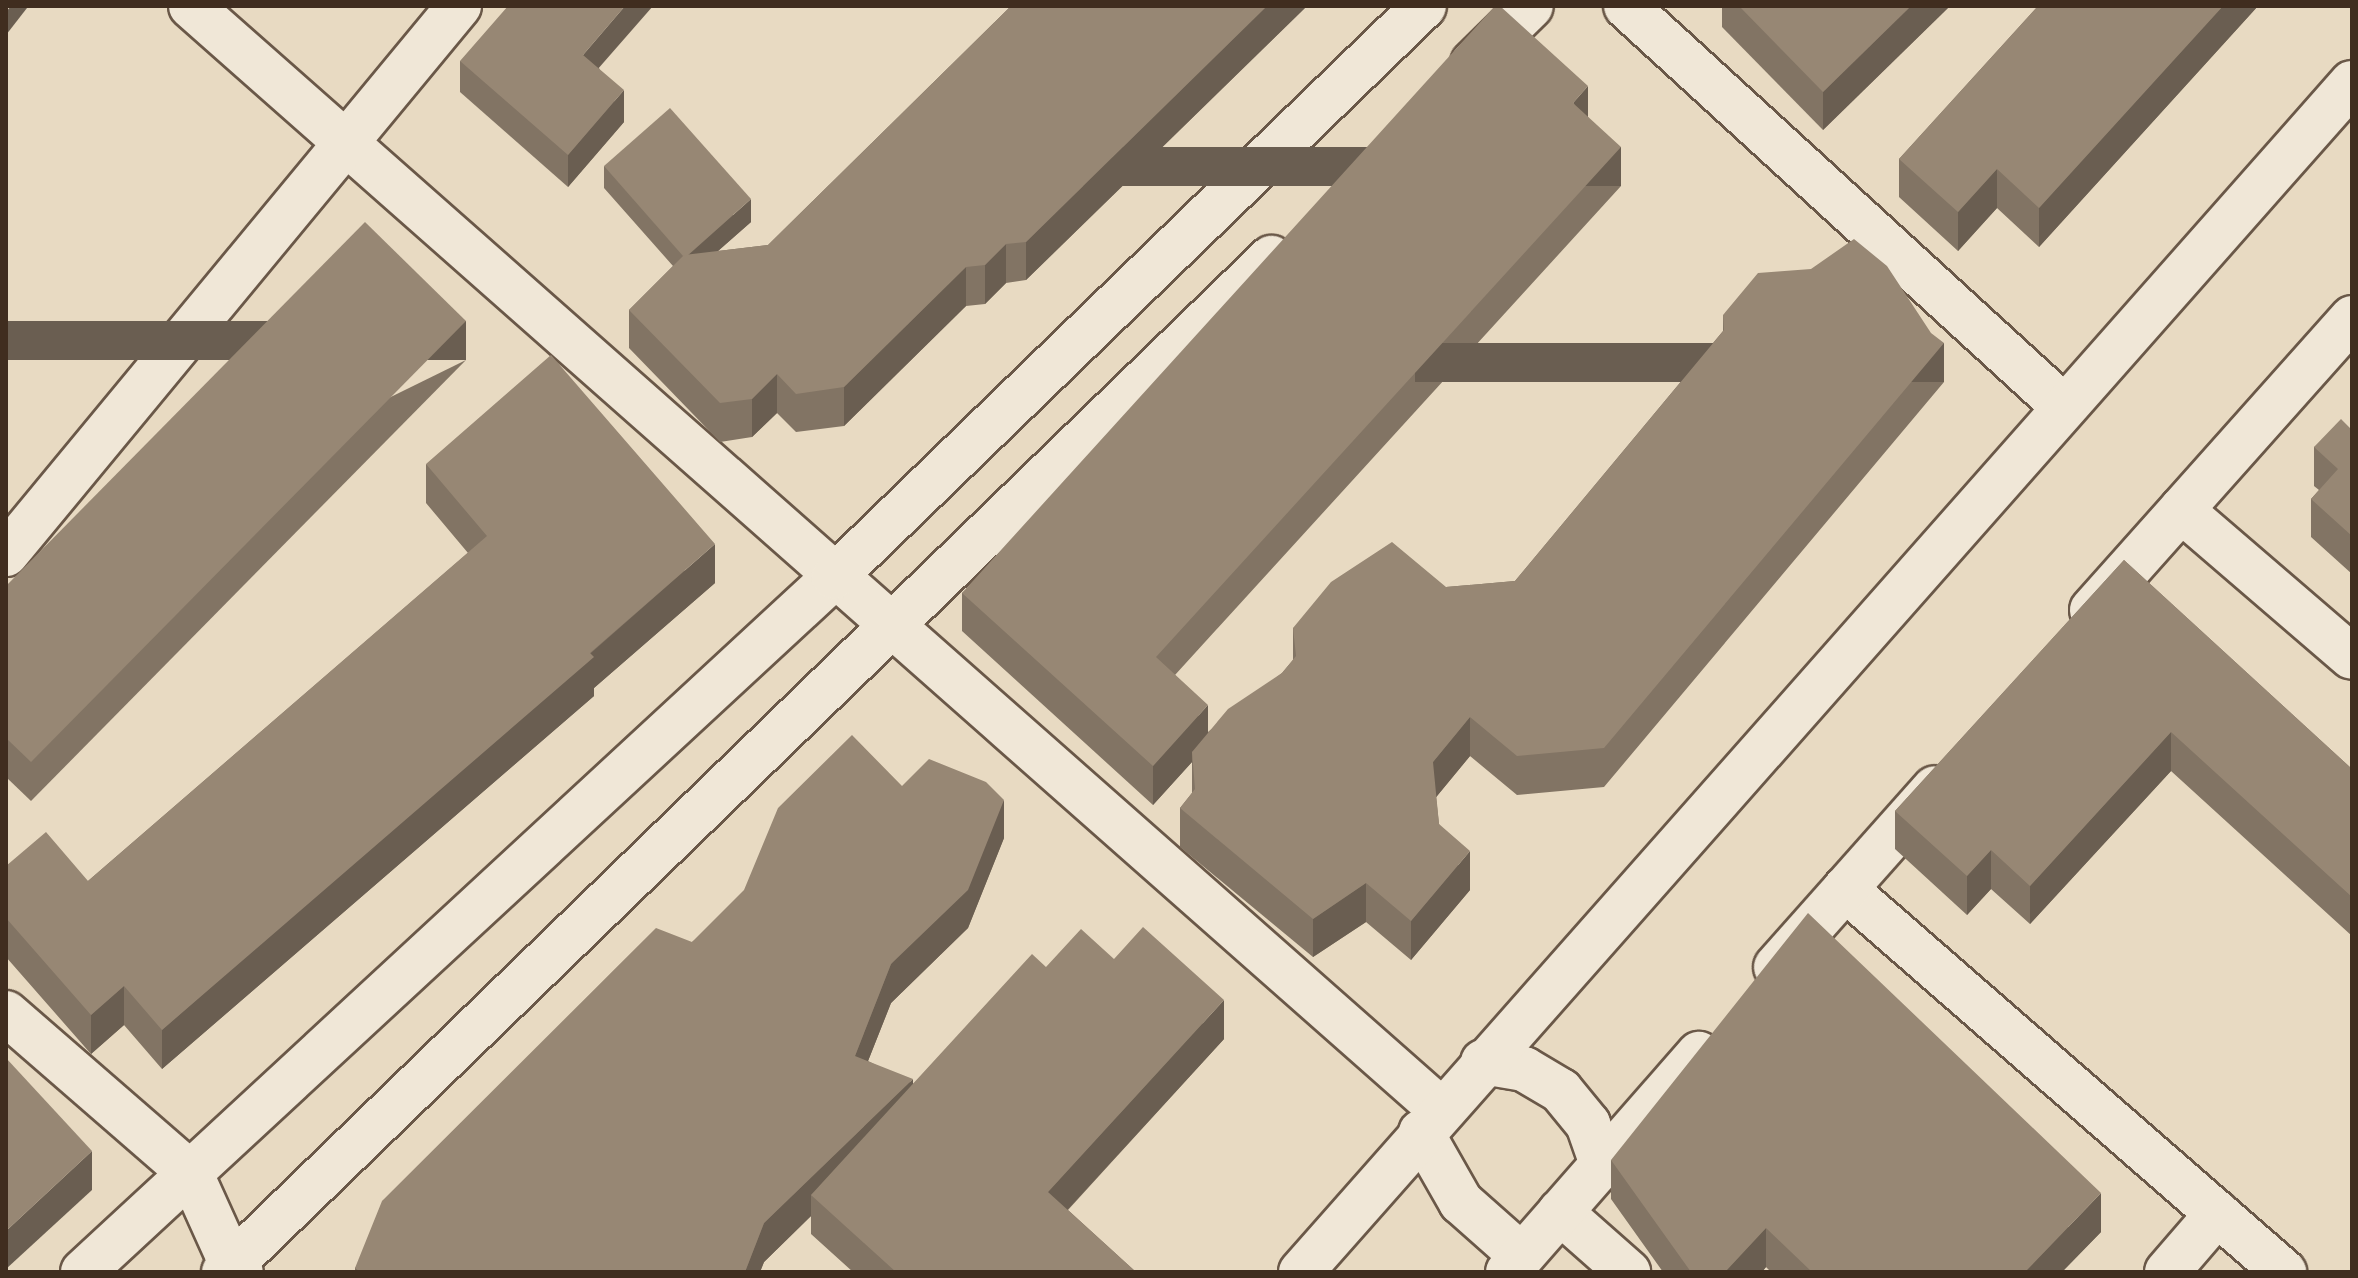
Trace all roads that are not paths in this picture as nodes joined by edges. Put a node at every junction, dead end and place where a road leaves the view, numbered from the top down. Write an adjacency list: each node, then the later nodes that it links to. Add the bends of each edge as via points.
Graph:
1 (191, 6): 8 (street)
2 (459, 6): 8 (street)
3 (1424, 6): 14 (street)
4 (1531, 6): 7 (street)
5 (1626, 6): 11 (street)
6 (2352, 83): 11 (street)
7 (1440, 95)
8 (344, 141): 13 (street); 14 (street)
9 (1303, 228): 15 (street)
10 (2352, 318): 12 (street)
11 (2064, 407): 21 (street)
12 (2181, 510): 16 (street); 17 (street)
13 (6, 554)
14 (834, 577): 15 (street); 24 (street)
15 (891, 627): 22 (street); 28 (street)
16 (2065, 640)
17 (2351, 653)
18 (1960, 759): 19 (street)
19 (1845, 889): 23 (street); 26 (street)
20 (6, 1013): 24 (street)
21 (1483, 1062): 22 (street); 23 (street, via 1524,1069 1561,1091 1588,1124)
22 (1431, 1121): 27 (street, via 1461,1202); 30 (street)
23 (1602, 1164): 25 (street)
24 (191, 1174): 28 (street); 29 (street)
25 (1560, 1212): 27 (street); 31 (street)
26 (2217, 1214): 32 (street); 33 (street)
27 (1515, 1264)
28 (232, 1270)
29 (83, 1272)
30 (1301, 1272)
31 (1628, 1272)
32 (2167, 1272)
33 (2284, 1272)

